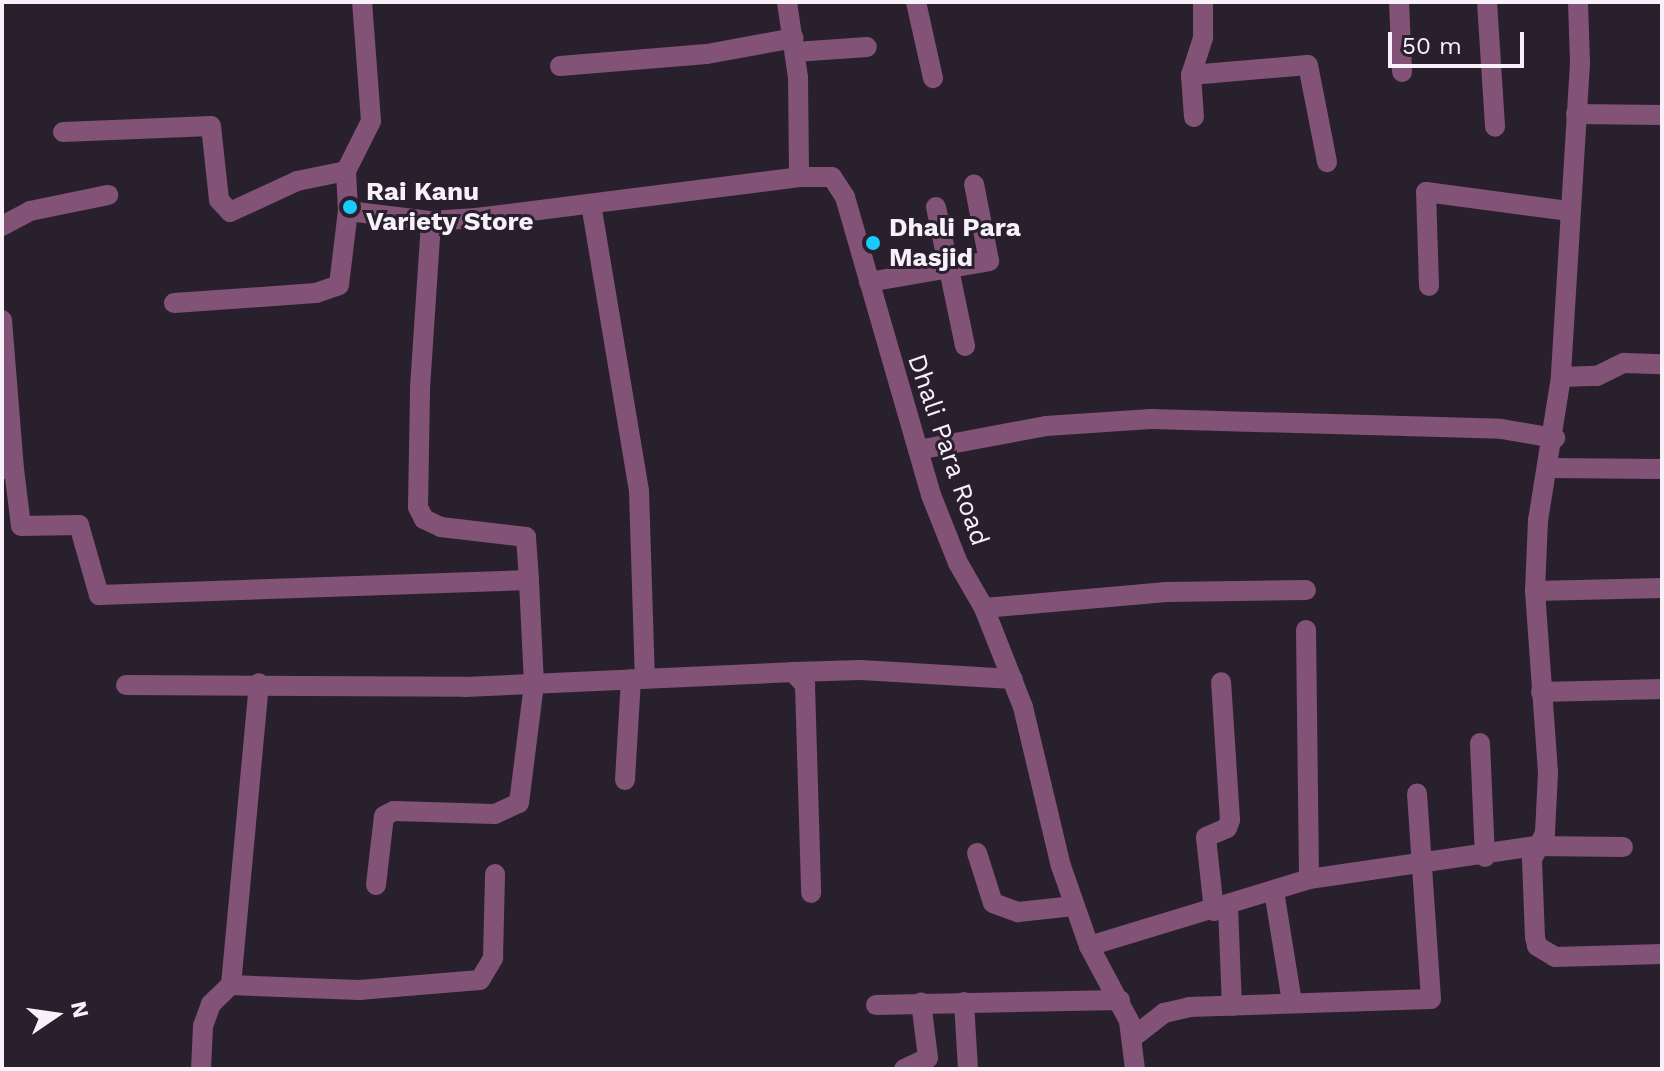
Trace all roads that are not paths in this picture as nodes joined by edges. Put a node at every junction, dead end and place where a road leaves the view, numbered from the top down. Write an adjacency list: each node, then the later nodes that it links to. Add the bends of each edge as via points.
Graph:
1 (362, 2): 20 (street, via 371,121)
2 (787, 2): 8 (street)
3 (916, 2): 13 (street)
4 (1203, 2): 12 (street, via 1203,37)
5 (1399, 2): 11 (street)
6 (1487, 2): 17 (street)
7 (1578, 2): 14 (street)
8 (795, 45): 9 (street); 10 (street); 21 (street)
9 (867, 47)
10 (560, 66)
11 (1402, 72)
12 (1191, 75): 16 (street); 19 (street, via 1308,65)
13 (933, 78)
14 (1576, 114): 15 (street); 27 (street)
15 (1662, 115)
16 (1194, 117)
17 (1495, 127)
18 (63, 132): 20 (street, via 211,126 219,200 230,212 297,181)
19 (1327, 162)
20 (346, 171): 26 (street)
21 (799, 177): 24 (street); 31 (street, Dhali Para Road, via 821,175 838,183)
22 (974, 184): 30 (street, via 992,255 984,264)
23 (108, 195): 29 (street, via 30,211)
24 (591, 204): 28 (street); 50 (street, via 639,491)
25 (936, 207): 30 (street)
26 (348, 211): 28 (street); 33 (street, via 343,273 330,291)
27 (1568, 211): 32 (street, via 1426,192); 37 (street)
28 (431, 221): 43 (street, via 418,507 424,519 441,527 526,537)
29 (2, 226)
30 (950, 269): 31 (street); 35 (street)
31 (869, 282): 39 (street, Dhali Para Road)
32 (1429, 286)
33 (174, 303)
34 (2, 320): 41 (street)
35 (965, 346)
36 (1662, 364): 37 (street, via 1624,363 1597,376)
37 (1561, 377): 38 (street)
38 (1555, 438): 39 (street, via 1501,429 1151,419 1046,426); 40 (street)
39 (918, 450): 47 (street, Dhali Para Road, via 943,529)
40 (1548, 468): 42 (street); 46 (street, via 1538,520)
41 (8, 469): 43 (street, via 21,526 79,525 99,595)
42 (1662, 469)
43 (529, 580): 54 (street)
44 (1662, 588): 46 (street)
45 (1306, 590): 47 (street, via 1166,592)
46 (1535, 591): 57 (street)
47 (984, 608): 51 (street, Dhali Para Road)
48 (1306, 630): 67 (street)
49 (793, 672): 50 (street); 51 (street, via 861,670); 70 (street, via 805,685)
50 (638, 679): 54 (street); 59 (street)
51 (1013, 679): 71 (street, Dhali Para Road)
52 (1221, 682): 72 (street, via 1230,820 1227,828 1206,837)
53 (259, 683): 54 (street); 55 (street); 75 (street)
54 (534, 684): 68 (street, via 519,803 495,814 394,811 384,816)
55 (126, 685)
56 (1662, 689): 57 (street)
57 (1541, 692): 61 (street, via 1547,820)
58 (1480, 743): 64 (street)
59 (625, 780)
60 (1417, 793): 65 (street)
61 (1535, 846): 62 (street); 64 (street); 74 (street, via 1535,937 1544,953)
62 (1623, 847)
63 (977, 853): 71 (street, via 993,903 1018,912)
64 (1485, 857): 65 (street)
65 (1422, 865): 67 (street); 79 (street, via 1431,999)
66 (495, 874): 75 (street, via 493,958 480,980 359,990)
67 (1309, 879): 69 (street)
68 (376, 885)
69 (1274, 891): 72 (street); 79 (street)
70 (811, 893)
71 (1074, 906): 73 (street, Dhali Para Road)
72 (1221, 909): 73 (street); 81 (street)
73 (1089, 946): 76 (street, Dhali Para Road)
74 (1662, 954)
75 (231, 985): 83 (street, via 211,1004 203,1026)
76 (1120, 1000): 78 (street, via 1071,1005); 82 (street, Dhali Para Road)
77 (921, 1002): 78 (street); 80 (street); 84 (street, via 928,1058)
78 (964, 1002): 85 (street)
79 (1292, 1002): 81 (street)
80 (876, 1005)
81 (1232, 1006): 82 (street, via 1164,1013)
82 (1132, 1038): 86 (street, Dhali Para Road)
83 (201, 1069)
84 (904, 1069)
85 (968, 1069)
86 (1135, 1069)

